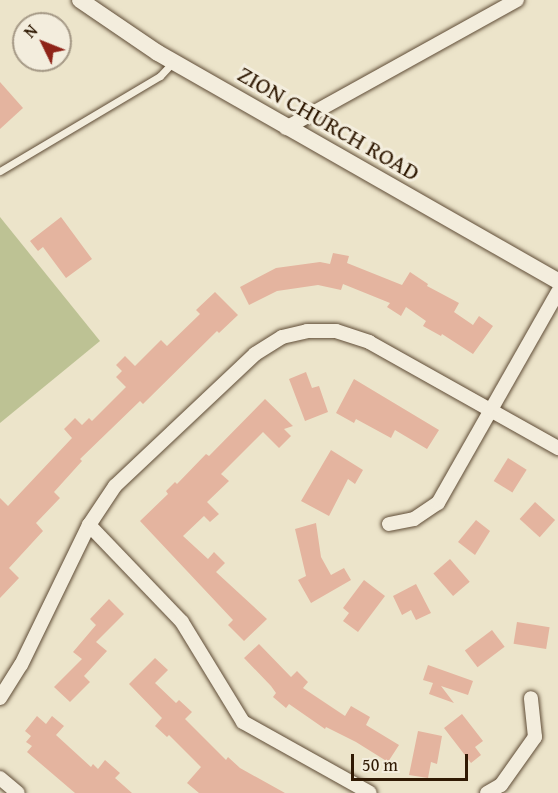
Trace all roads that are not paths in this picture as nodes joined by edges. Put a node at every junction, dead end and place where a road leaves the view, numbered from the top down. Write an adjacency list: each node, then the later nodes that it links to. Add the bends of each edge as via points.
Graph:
1 (80, 0): 3 (street, ZION CHURCH ROAD)
2 (517, 0): 4 (street)
3 (173, 62): 4 (street, ZION CHURCH ROAD); 5 (lane, via 160,76)
4 (286, 128): 6 (street, ZION CHURCH ROAD)
5 (0, 171)
6 (558, 281)
7 (558, 292): 8 (street)
8 (491, 411): 9 (street); 10 (street, via 438,503 414,519); 11 (street, via 369,342 336,331 306,331 282,337 255,354 115,486)
9 (558, 448)
10 (389, 524)
11 (89, 525): 12 (street, via 21,665); 16 (street, via 182,622 243,722)
12 (0, 698)
13 (531, 698): 17 (street, via 535,737 501,784)
14 (0, 778): 15 (street)
15 (18, 793)
16 (370, 793)
17 (487, 793)

